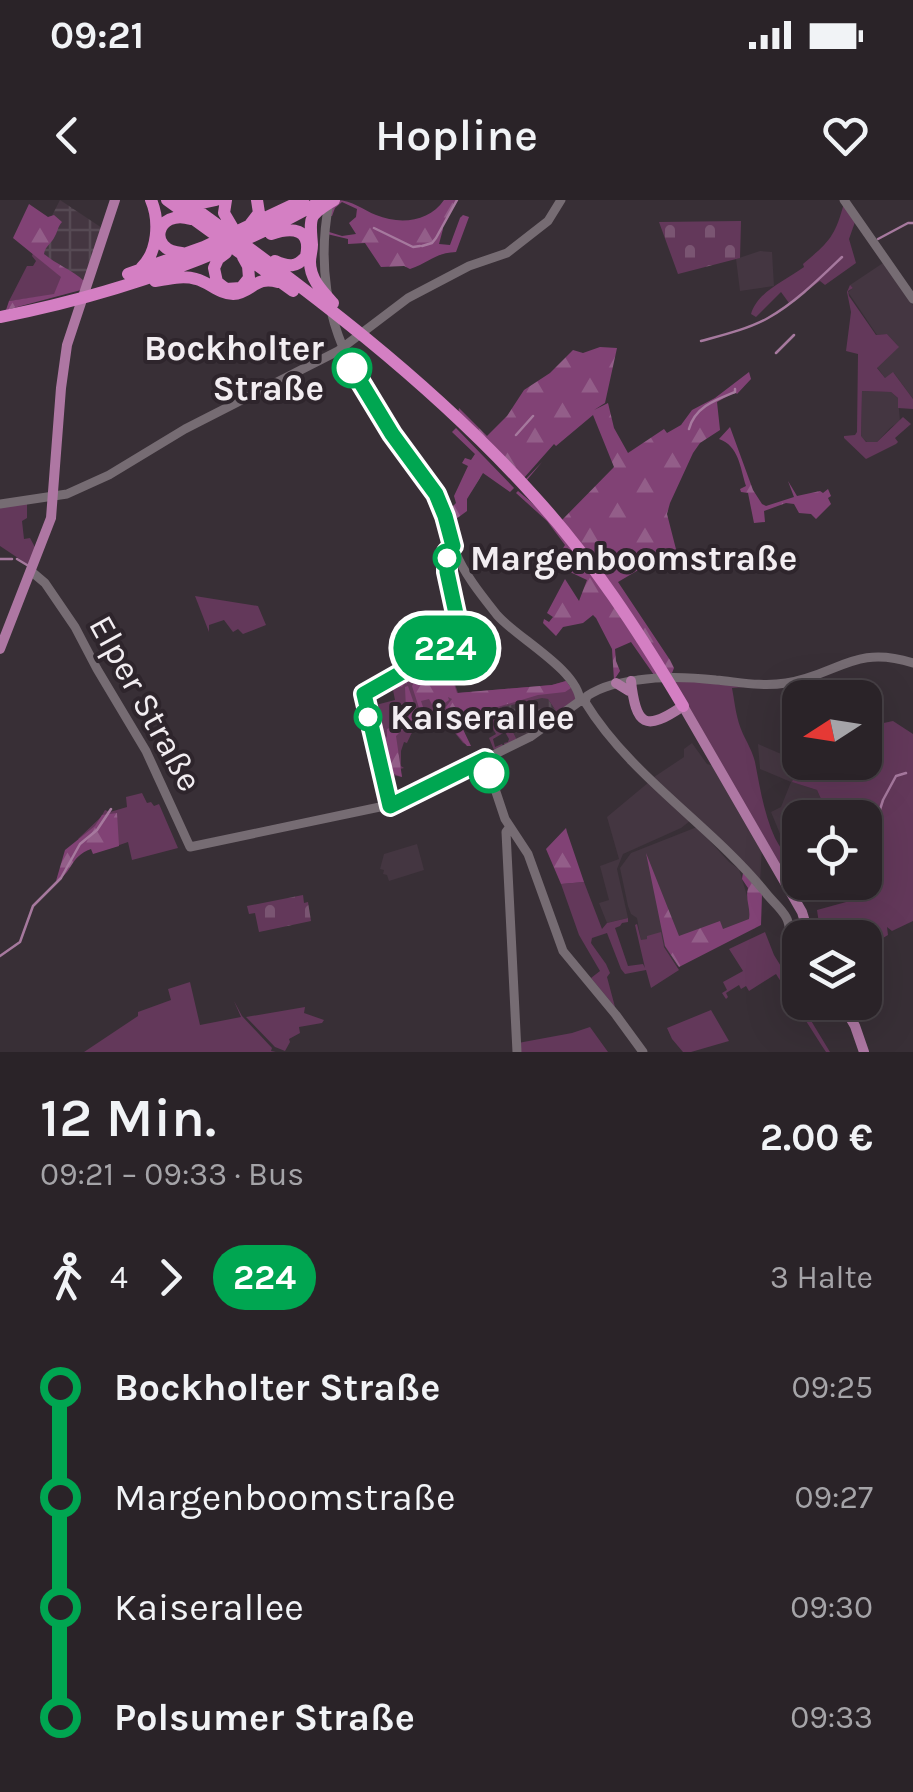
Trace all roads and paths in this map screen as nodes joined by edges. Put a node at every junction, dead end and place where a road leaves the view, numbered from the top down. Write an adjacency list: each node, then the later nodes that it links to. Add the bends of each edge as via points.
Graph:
1 (115, 200): 29 (main road, via 68,345)
2 (151, 200): 19 (highway, via 156,226 150,257)
3 (167, 200): 15 (highway)
4 (175, 200): 25 (highway)
5 (183, 200): 27 (highway)
6 (192, 200): 7 (highway); 16 (highway)
7 (216, 200)
8 (226, 200): 16 (highway, via 224,213)
9 (257, 200): 16 (highway, via 259,212)
10 (303, 200): 16 (highway)
11 (314, 200): 16 (highway)
12 (561, 200): 26 (street, via 548,221 507,253 408,298)
13 (848, 200): 23 (street)
14 (329, 203): 16 (highway); 25 (street, via 324,249); 25 (highway, via 311,219 310,266)
15 (200, 224): 17 (highway); 17 (highway, via 172,218 161,227 160,242 176,253)
16 (247, 234): 17 (highway); 18 (highway); 18 (highway, via 288,230 306,238 301,262)
17 (225, 247): 19 (highway); 20 (highway); 21 (highway); 22 (highway)
18 (275, 261): 25 (highway)
19 (128, 274): 22 (highway)
20 (148, 282): 21 (highway, via 194,278 232,294 265,280); 22 (highway)
21 (287, 287): 25 (highway)
22 (84, 295): 24 (highway)
23 (913, 299)
24 (0, 315)
25 (338, 319): 26 (street); 27 (highway); 31 (highway)
26 (342, 348): 28 (street); 37 (street, via 436,494 465,570 500,618 554,663)
27 (380, 350): 31 (highway)
28 (67, 494): 29 (street); 32 (street)
29 (47, 496): 30 (street); 32 (main road)
30 (0, 504)
31 (547, 512): 38 (highway, via 606,587)
32 (51, 518): 33 (main road)
33 (32, 572): 34 (main road); 39 (street, Elper Straße, via 75,627 146,751 190,847 390,806)
34 (0, 650)
35 (913, 663): 36 (street, via 862,658 772,685 675,676)
36 (626, 684): 37 (street, via 605,685); 38 (main road, via 642,718 655,722)
37 (583, 698): 39 (street, via 540,731); 41 (street, via 612,740 731,854)
38 (681, 708): 42 (main road)
39 (485, 759): 40 (street)
40 (509, 828): 44 (street); 45 (street, via 528,854 562,950)
41 (788, 920)
42 (804, 920)
43 (852, 1020): 46 (main road)
44 (517, 1052)
45 (643, 1052)
46 (864, 1052)

